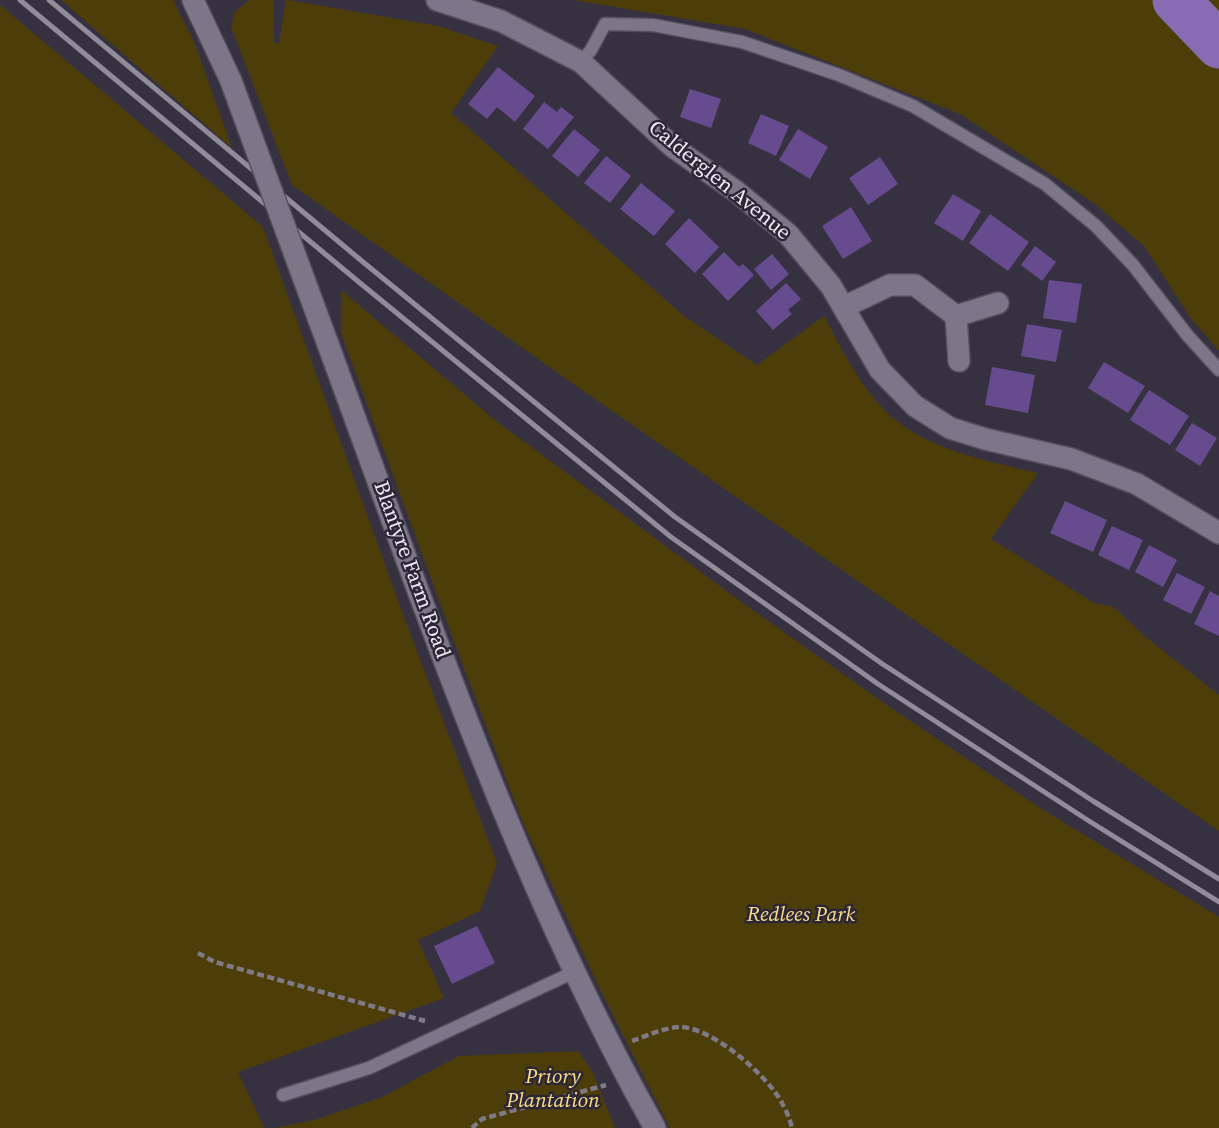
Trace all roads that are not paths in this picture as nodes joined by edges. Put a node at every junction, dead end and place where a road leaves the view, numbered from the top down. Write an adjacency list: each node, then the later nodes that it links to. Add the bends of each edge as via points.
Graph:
1 (193, 0): 10 (main road, Blantyre Farm Road, bridge, via 231,81 477,747)
2 (437, 0): 3 (main road, Calderglen Avenue, via 501,22)
3 (581, 62): 5 (main road, Calderglen Avenue, via 673,147 788,234); 8 (lane, via 605,24 653,25 742,42 913,106 1045,184 1096,226)
4 (998, 303): 6 (main road)
5 (844, 307): 6 (main road, via 890,285 915,285); 9 (main road, Calderglen Avenue, via 880,370 915,406 950,428 1071,459 1137,484)
6 (956, 316): 7 (main road)
7 (959, 361)
8 (1219, 370)
9 (1219, 533)
10 (574, 972): 11 (lane, via 369,1068); 12 (main road, Blantyre Farm Road)
11 (283, 1095)
12 (655, 1128)

